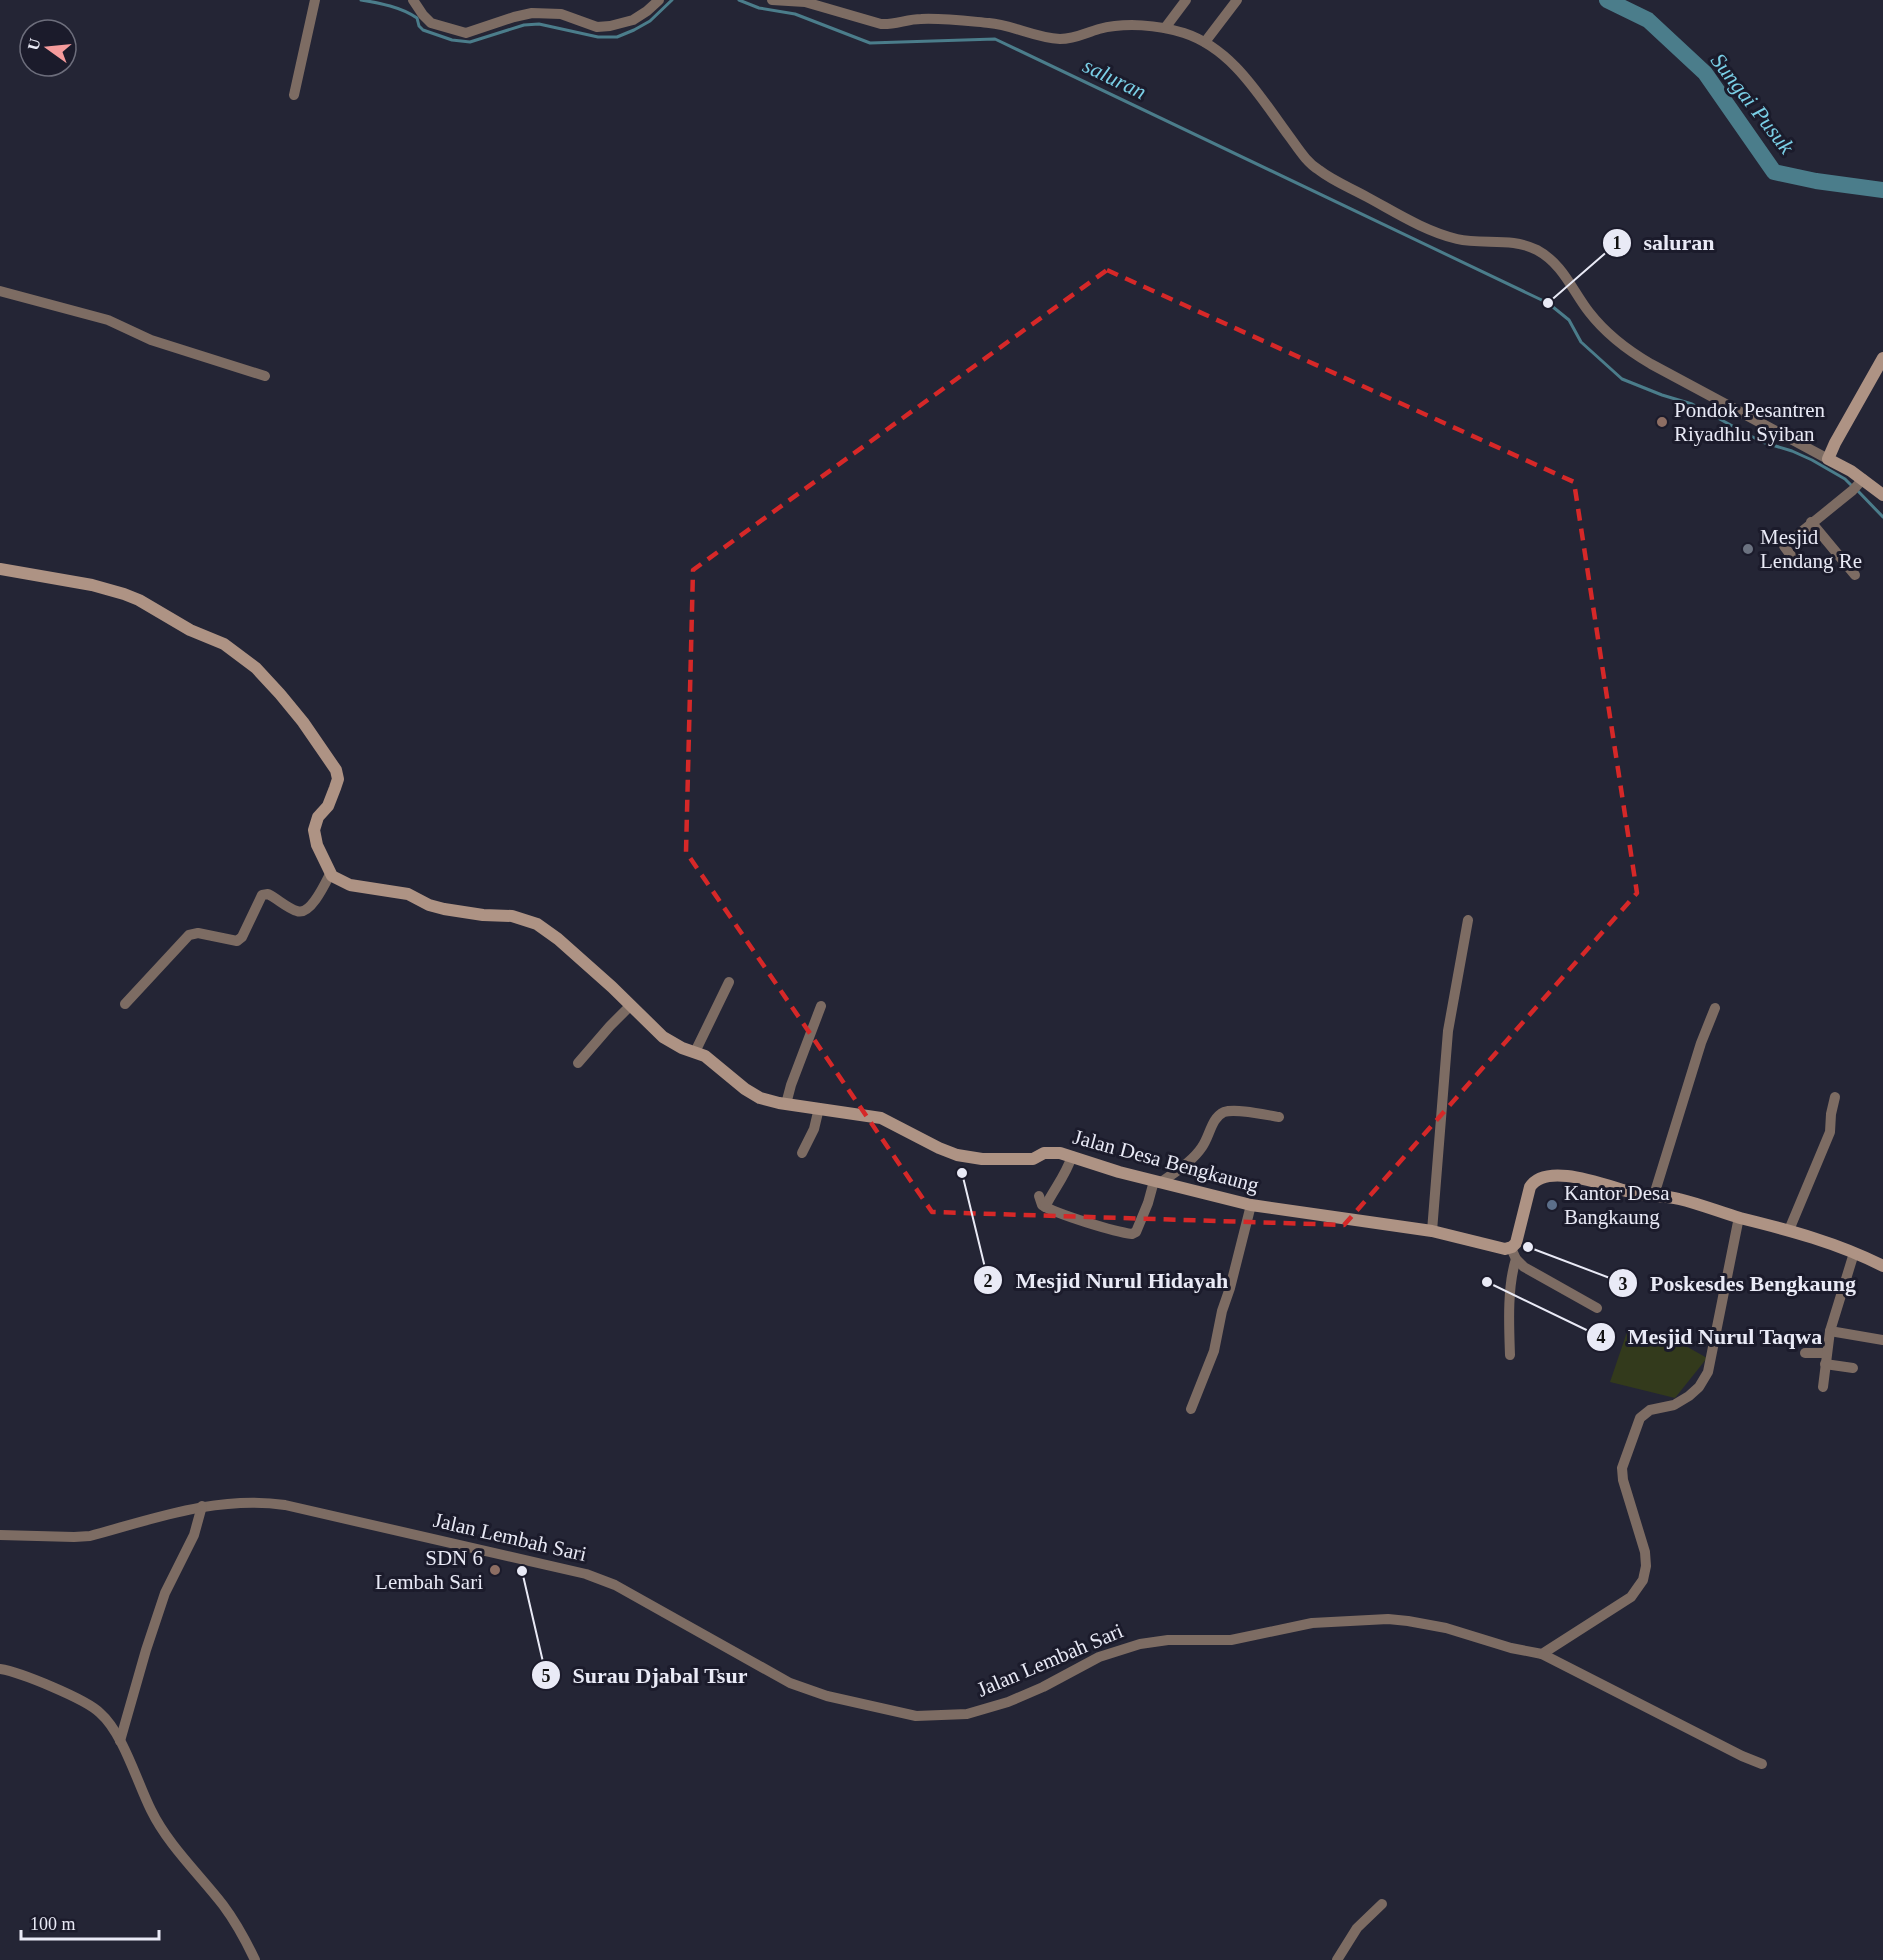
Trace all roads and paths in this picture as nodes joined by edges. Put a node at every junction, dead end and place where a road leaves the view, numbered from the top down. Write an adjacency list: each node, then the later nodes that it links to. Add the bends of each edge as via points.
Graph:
1 (315, 0): 9 (street)
2 (413, 0): 3 (street, via 431,22 466,33 542,12 570,16 597,27 610,26 633,20)
3 (659, 0)
4 (772, 0): 7 (street, via 805,2 881,24 921,19 990,23 1059,39 1116,26)
5 (1186, 0): 7 (street)
6 (1237, 0): 8 (street)
7 (1165, 28): 8 (street)
8 (1205, 42): 13 (street, via 1235,65 1319,171 1437,233 1470,241 1516,243 1537,250 1557,266 1590,313 1628,350)
9 (294, 95)
10 (0, 291): 12 (street, via 108,320 151,340)
11 (1883, 358): 13 (street)
12 (265, 376)
13 (1828, 459): 14 (street)
14 (1858, 484): 15 (street); 16 (street)
15 (1883, 495)
16 (1811, 522): 17 (street, via 1784,546); 19 (street)
17 (1795, 561)
18 (0, 569): 20 (street, via 124,594 224,644 256,668 303,722 338,774 328,806 318,817 314,830)
19 (1855, 575)
20 (330, 874): 23 (street, via 305,911 296,911 270,895 260,897 243,936 237,941 198,933 189,935); 24 (street, Jalan Desa Bengkaung, via 350,885 408,894 436,907 512,916 537,924)
21 (1468, 920): 42 (street, via 1448,1031)
22 (729, 982): 27 (street)
23 (125, 1004)
24 (631, 1005): 27 (street, Jalan Desa Bengkaung, via 663,1037); 28 (street)
25 (821, 1006): 30 (street)
26 (1715, 1008): 36 (street)
27 (695, 1052): 30 (street, Jalan Desa Bengkaung, via 710,1058 753,1094)
28 (578, 1064)
29 (1835, 1097): 41 (street, via 1830,1132)
30 (786, 1104): 31 (street, Jalan Desa Bengkaung)
31 (819, 1108): 33 (street); 34 (street, Jalan Desa Bengkaung, via 881,1118 939,1148 970,1157 1026,1159 1052,1152)
32 (1280, 1117): 35 (street, via 1222,1113 1196,1155)
33 (802, 1153)
34 (1072, 1156): 35 (street, Jalan Desa Bengkaung); 39 (street)
35 (1157, 1182): 38 (street, Jalan Desa Bengkaung); 39 (street, via 1132,1234)
36 (1654, 1195): 40 (street); 44 (street, via 1575,1177 1552,1176 1537,1181 1530,1187)
37 (1039, 1196): 39 (street)
38 (1251, 1205): 42 (street, Jalan Desa Bengkaung); 55 (street, via 1214,1351)
39 (1045, 1207)
40 (1739, 1217): 41 (street); 58 (street, via 1708,1372 1689,1396 1674,1405 1650,1410 1640,1418 1622,1468 1646,1552 1640,1586 1631,1597)
41 (1789, 1230): 43 (street)
42 (1432, 1231): 44 (street, Jalan Desa Bengkaung)
43 (1854, 1253): 45 (street); 47 (street)
44 (1513, 1254): 46 (street, via 1532,1272); 51 (street)
45 (1883, 1266)
46 (1597, 1308)
47 (1830, 1331): 48 (street); 50 (street)
48 (1883, 1340)
49 (1805, 1353): 50 (street)
50 (1827, 1353): 52 (street)
51 (1510, 1355)
52 (1826, 1364): 53 (street); 54 (street)
53 (1853, 1368)
54 (1823, 1387)
55 (1191, 1409)
56 (202, 1506): 57 (street, Jalan Lembah Sari, via 90,1536); 58 (street, Jalan Lembah Sari, via 285,1505 586,1574 615,1585 790,1683 827,1696 916,1716 967,1714 1008,1702 1126,1647 1168,1640 1231,1640 1312,1623 1408,1621); 60 (street, via 194,1535 165,1593)
57 (0, 1535)
58 (1542, 1654): 61 (street, Jalan Lembah Sari)
59 (0, 1669): 60 (street, via 90,1705 101,1713)
60 (120, 1742): 63 (street, via 161,1828 226,1909)
61 (1762, 1764)
62 (1383, 1904): 64 (street, via 1357,1928)
63 (255, 1960)
64 (1337, 1960)

